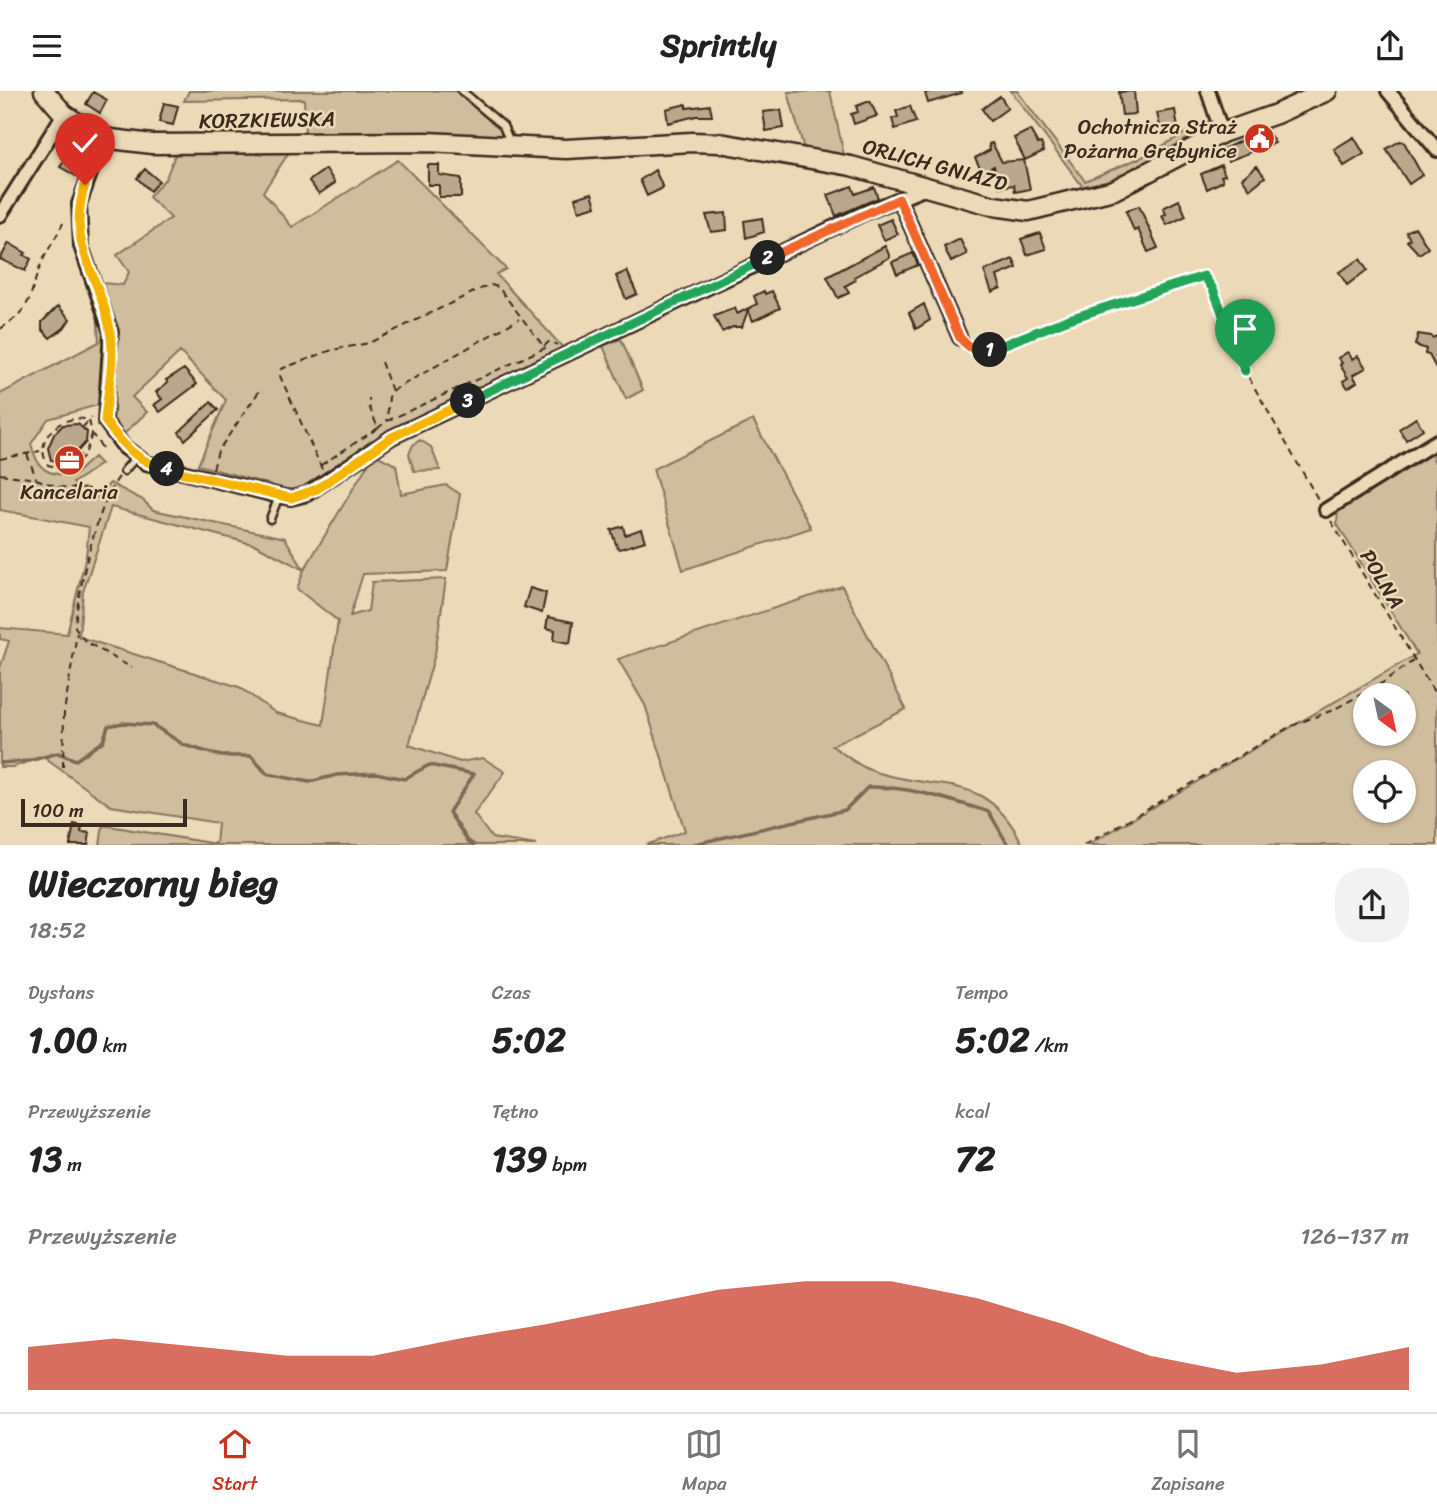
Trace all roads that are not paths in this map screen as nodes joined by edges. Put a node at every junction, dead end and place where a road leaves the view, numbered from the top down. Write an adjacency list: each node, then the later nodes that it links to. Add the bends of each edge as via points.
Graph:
1 (44, 91): 6 (street, KORZKIEWSKA)
2 (462, 91): 9 (lane, via 503,126)
3 (1208, 91): 7 (street)
4 (1327, 91): 7 (street, ORLICH GNIAZD)
5 (1388, 91): 10 (street)
6 (64, 114): 8 (street, KORZKIEWSKA); 13 (street)
7 (1222, 133): 11 (street, ORLICH GNIAZD, via 1114,190 1028,211 994,207)
8 (103, 138): 9 (street, KORZKIEWSKA, via 152,144 427,142); 16 (street, via 79,204 81,246 111,332 105,421)
9 (510, 146): 11 (street, ORLICH GNIAZD, via 618,148 720,143 851,166)
10 (1437, 149)
11 (926, 188): 12 (street)
12 (899, 199): 14 (street); 18 (street, via 566,349 392,437 317,489 291,498)
13 (0, 215)
14 (960, 338)
15 (1437, 441): 19 (street)
16 (136, 457): 17 (lane); 18 (street, via 155,466)
17 (124, 471)
18 (279, 496): 20 (lane)
19 (1326, 510)
20 (270, 519)

